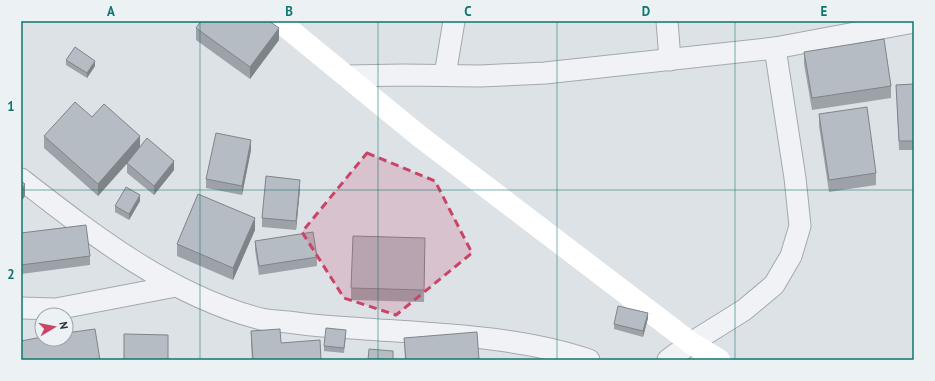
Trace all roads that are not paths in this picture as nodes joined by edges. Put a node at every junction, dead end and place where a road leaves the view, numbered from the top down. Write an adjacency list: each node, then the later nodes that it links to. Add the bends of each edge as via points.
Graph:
1 (279, 21): 8 (main road)
2 (454, 21): 7 (street)
3 (666, 21): 6 (street)
4 (914, 22): 5 (street)
5 (775, 48): 6 (street); 12 (street, via 800,226 791,256 774,285 744,310)
6 (670, 60): 7 (street, via 544,73)
7 (445, 75): 8 (street)
8 (347, 76): 12 (main road, via 418,135)
9 (21, 178): 10 (street, via 122,253)
10 (176, 286): 11 (street, via 56,309); 13 (street, via 220,306 262,319 483,339 543,347)
11 (21, 308)
12 (691, 343): 14 (street); 15 (main road)
13 (589, 360)
14 (668, 360)
15 (719, 360)

